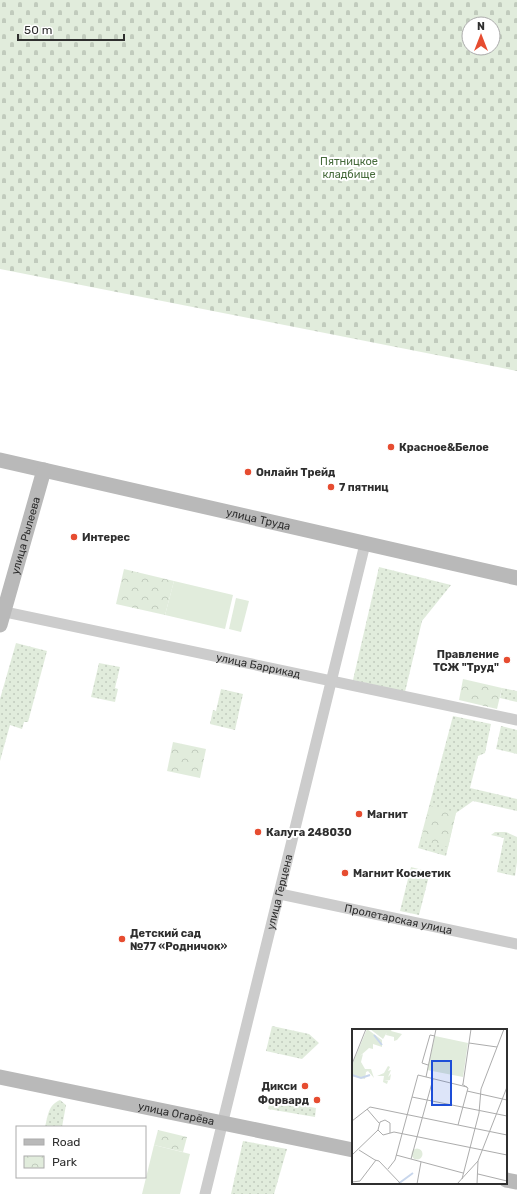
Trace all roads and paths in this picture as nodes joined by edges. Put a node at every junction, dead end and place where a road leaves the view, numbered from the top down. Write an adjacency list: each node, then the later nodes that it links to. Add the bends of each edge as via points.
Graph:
1 (0, 460): 2 (street, улица Труда)
2 (44, 470): 3 (street, улица Труда); 5 (street, улица Рылеева)
3 (365, 544): 4 (street, улица Труда); 6 (street, улица Герцена)
4 (517, 578)
5 (1, 616): 6 (street, улица Баррикад)
6 (332, 681): 7 (street, улица Баррикад); 8 (street, улица Герцена)
7 (517, 720)
8 (280, 894): 9 (street, Пролетарская улица); 11 (street, улица Герцена)
9 (517, 944)
10 (0, 1077): 11 (street, улица Огарёва)
11 (223, 1123): 12 (street, улица Огарёва); 15 (street, улица Герцена)
12 (352, 1150)
13 (507, 1180): 14 (street)
14 (517, 1182)
15 (205, 1194)

